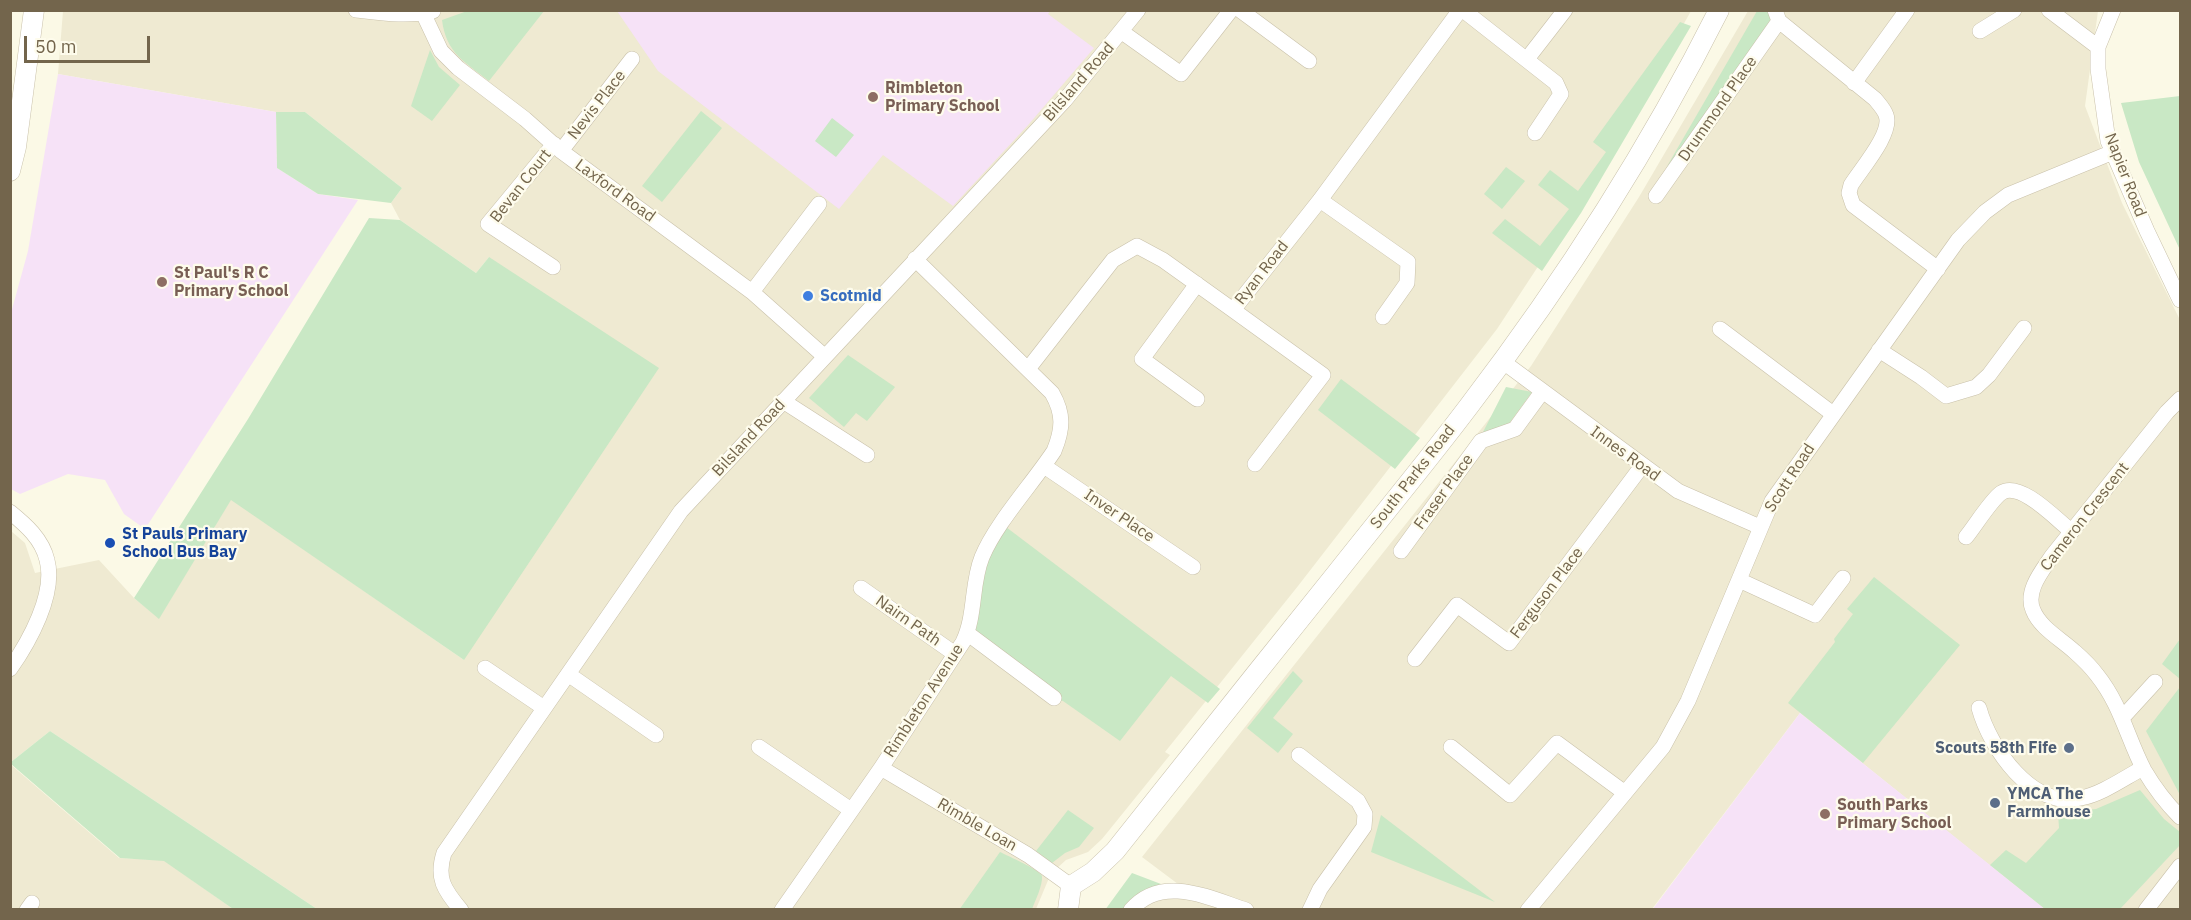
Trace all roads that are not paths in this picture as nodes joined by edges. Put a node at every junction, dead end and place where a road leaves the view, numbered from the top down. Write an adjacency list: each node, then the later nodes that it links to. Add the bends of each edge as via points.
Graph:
1 (34, 10): 25 (street)
2 (356, 10): 13 (street, via 386,14)
3 (1138, 10): 16 (street, Bilsland Road)
4 (1232, 10): 16 (street, via 1181,74)
5 (1240, 10): 20 (street)
6 (1461, 10): 19 (street); 27 (street, Ryan Road)
7 (1565, 10): 19 (street)
8 (1719, 10): 41 (street, South Parks Road, via 1630,170)
9 (1907, 10): 21 (street)
10 (2014, 10): 15 (street)
11 (2049, 10): 17 (street)
12 (2114, 10): 17 (street, Napier Road)
13 (428, 12): 23 (street, Laxford Road, via 441,51)
14 (1777, 16): 21 (street); 26 (street, Drummond Place)
15 (1980, 31)
16 (1122, 32): 29 (street, Bilsland Road, via 1065,100)
17 (2098, 47): 24 (street, Napier Road, via 2108,141)
18 (632, 59): 23 (street, Nevis Place)
19 (1527, 59): 22 (street, via 1556,83 1560,94)
20 (1310, 61)
21 (1854, 83): 31 (street, via 1875,99 1886,114 1888,126 1851,185 1852,205)
22 (1535, 133)
23 (557, 148): 30 (street, Bevan Court, via 488,224); 33 (street, Laxford Road)
24 (2113, 152): 31 (street, Scott Road, via 2008,195 1958,240); 34 (street, Napier Road)
25 (10, 171)
26 (1656, 196)
27 (1320, 200): 35 (street, Ryan Road); 36 (street, via 1408,262 1407,283)
28 (819, 204): 33 (street)
29 (915, 259): 40 (street, Bilsland Road); 42 (street, Rimbleton Avenue)
30 (553, 267)
31 (1938, 269): 39 (street, Scott Road)
32 (1197, 284): 35 (street, Ryan Road); 42 (street, Ryan Road, via 1137,246 1113,260); 44 (street, via 1142,359)
33 (752, 292): 40 (street, Laxford Road)
34 (2181, 300)
35 (1233, 310): 49 (street, via 1323,375)
36 (1383, 317)
37 (2024, 328): 39 (street, via 1983,381 1946,396)
38 (1720, 329): 47 (street)
39 (1879, 350): 47 (street, Scott Road)
40 (824, 356): 46 (street, Bilsland Road)
41 (1502, 361): 43 (street, Innes Road); 82 (street, South Parks Road, via 1115,851)
42 (1028, 369): 50 (street, Rimbleton Avenue, via 1052,393 1063,418 1061,435)
43 (1542, 392): 51 (street, Innes Road); 56 (street, Fraser Place, via 1515,429 1481,441)
44 (1197, 399)
45 (2181, 399): 54 (street, Cameron Crescent)
46 (783, 401): 48 (street); 66 (street, Bilsland Road, via 681,511)
47 (1833, 414): 53 (street, Scott Road, via 1772,501)
48 (867, 455)
49 (1255, 464)
50 (1044, 466): 57 (street, Inver Place); 61 (street, Rimbleton Avenue, via 995,533 982,558)
51 (1642, 466): 53 (street, Innes Road, via 1677,491); 63 (street, Ferguson Place, via 1509,643 1457,605)
52 (10, 512): 65 (street, via 38,540 47,559 49,576 28,644)
53 (1760, 527): 59 (street, Scott Road)
54 (2071, 531): 55 (street, via 2022,491 2009,489 2000,493); 71 (street, Cameron Crescent, via 2037,578 2031,593 2033,611 2098,677)
55 (1966, 537)
56 (1401, 551)
57 (1193, 567)
58 (1843, 578): 59 (street, via 1815,615)
59 (1739, 580): 78 (street, Scott Road, via 1688,701 1663,747)
60 (861, 588): 62 (street, Nairn Path)
61 (967, 633): 62 (street, Rimbleton Avenue); 68 (street)
62 (955, 654): 76 (street, Rimbleton Avenue)
63 (1415, 659)
64 (485, 668): 69 (street)
65 (10, 669)
66 (568, 674): 69 (street, Bilsland Road); 72 (street)
67 (2156, 682): 71 (street)
68 (1054, 698)
69 (544, 708): 83 (street, Bilsland Road, via 444,853 441,881)
70 (1979, 708): 77 (street, via 1983,725 2003,758 2029,784 2050,796 2064,800 2083,798)
71 (2123, 717): 77 (street, Cameron Crescent)
72 (656, 735)
73 (759, 747): 79 (street)
74 (1451, 747): 78 (street, via 1509,795 1557,743)
75 (1299, 755): 88 (street, via 1358,801 1366,820 1361,834)
76 (880, 768): 79 (street, Rimbleton Avenue); 82 (street, Rimble Loan, via 1012,845)
77 (2143, 768): 80 (street, Cameron Crescent, via 2157,791)
78 (1626, 793): 89 (street, Scott Road)
79 (851, 810): 84 (street, Rimbleton Avenue)
80 (2181, 817)
81 (2181, 866): 90 (street)
82 (1071, 886): 85 (street)
83 (460, 909)
84 (782, 909)
85 (1068, 909)
86 (1131, 909): 87 (street, via 1154,893 1177,890)
87 (1246, 909)
88 (1310, 909)
89 (1528, 909)
90 (2146, 909)

